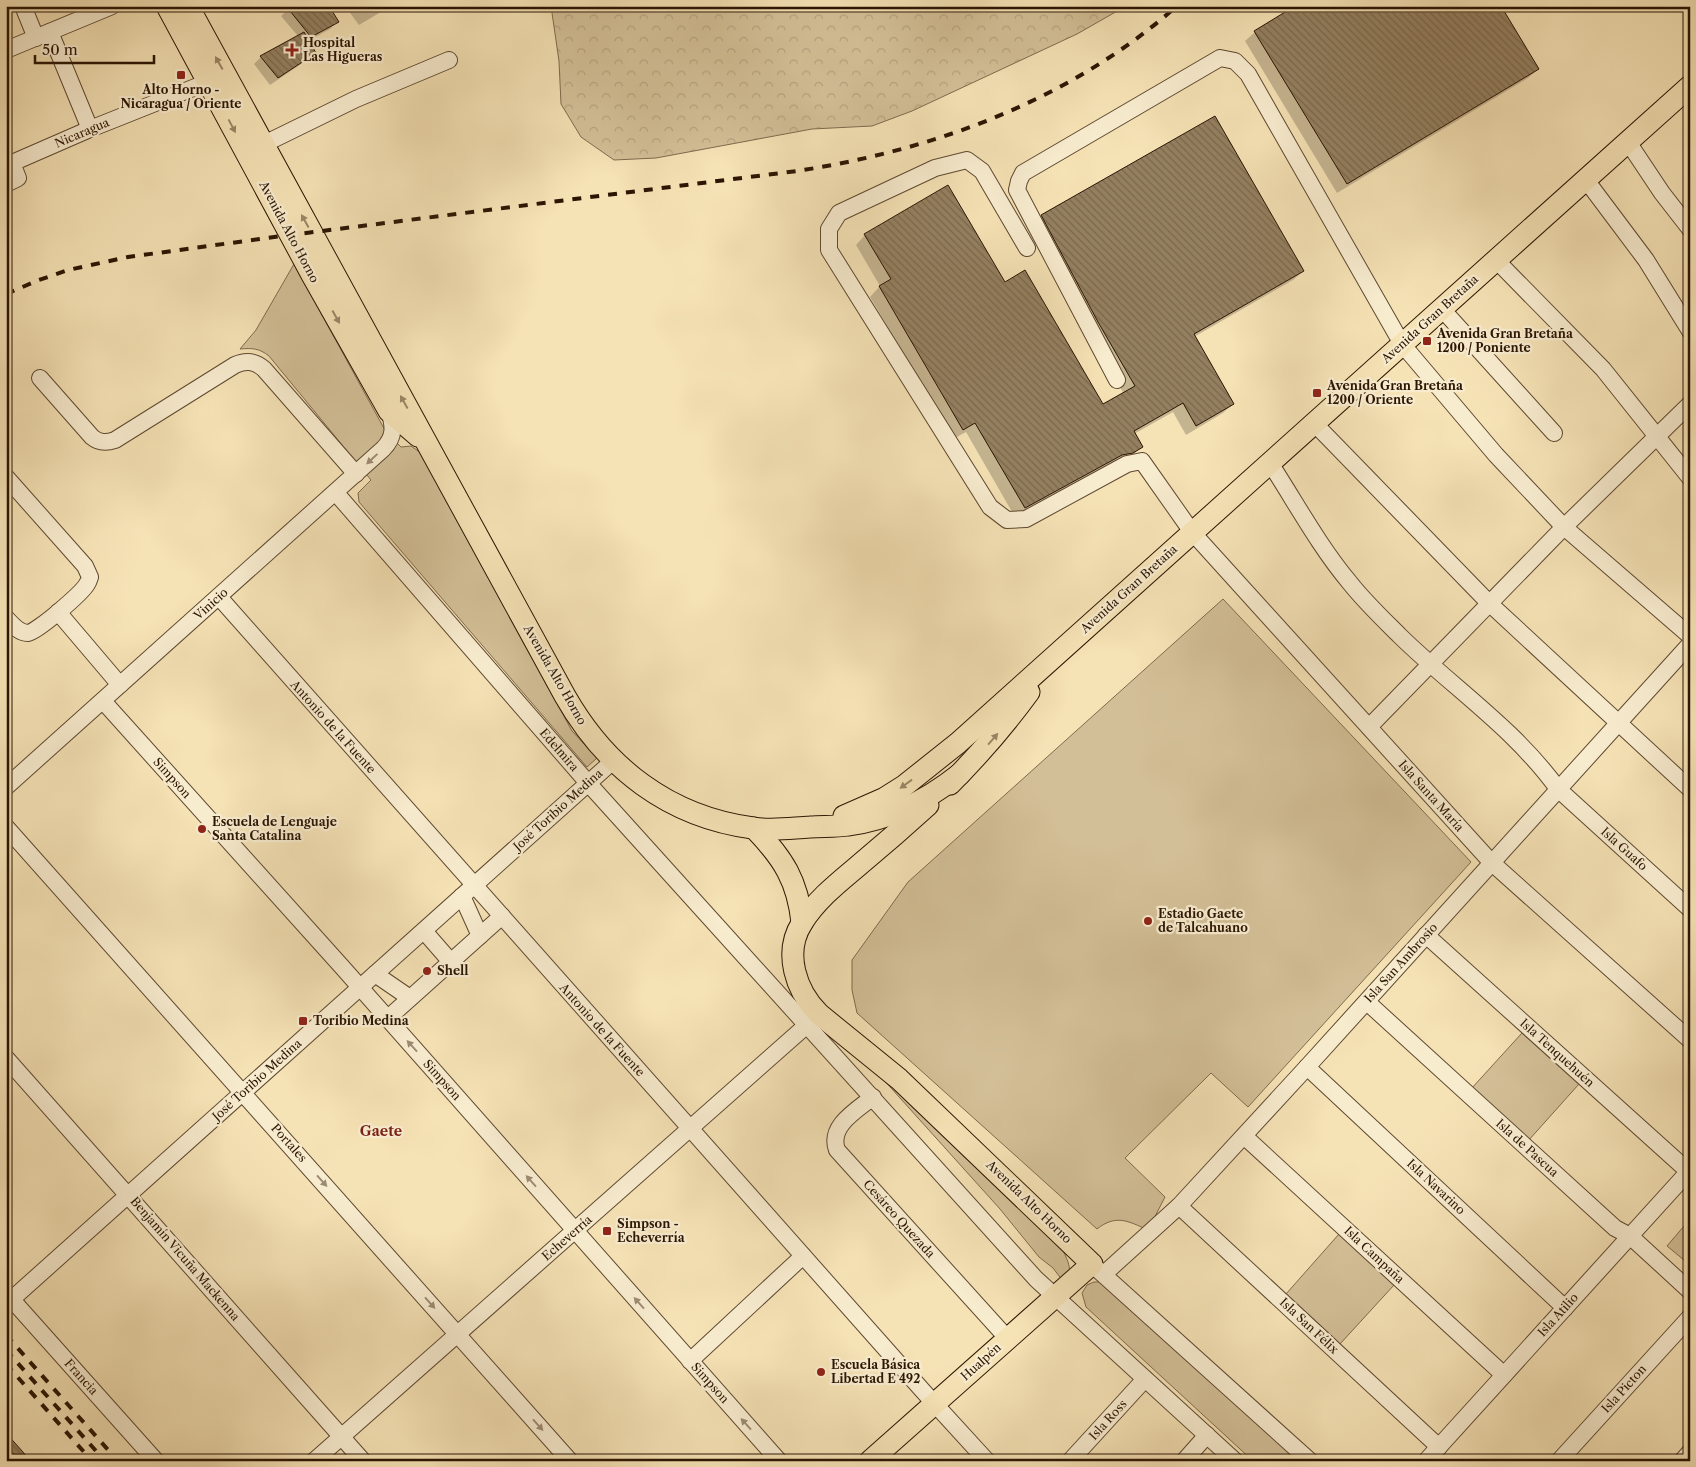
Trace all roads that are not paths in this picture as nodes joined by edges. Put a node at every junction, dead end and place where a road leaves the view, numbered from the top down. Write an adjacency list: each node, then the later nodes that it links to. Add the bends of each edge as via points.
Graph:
1 (23, 6): 5 (street)
2 (112, 6): 5 (street)
3 (167, 6): 8 (main road, Avenida Alto Horno)
4 (188, 6): 12 (main road, Avenida Alto Horno, one-way to 4)
5 (43, 35): 6 (street); 10 (street)
6 (6, 50)
7 (449, 60): 12 (street, via 356,99)
8 (208, 82): 10 (street, Nicaragua); 25 (main road, Avenida Alto Horno, one-way to 25)
9 (1690, 86): 11 (main road, Avenida Gran Bretaña)
10 (90, 129): 13 (street, Nicaragua)
11 (1628, 142): 14 (main road, Avenida Gran Bretaña); 16 (street)
12 (264, 144): 29 (main road, Avenida Alto Horno, one-way to 12)
13 (9, 156): 15 (street, Nicaragua, via 18,178)
14 (1586, 180): 18 (main road, Avenida Gran Bretaña); 20 (street, via 1646,260)
15 (6, 184)
16 (1690, 229)
17 (1027, 248): 36 (street, Isla Santa María, via 982,171 967,160 935,168 839,213 829,229 829,250 990,507 1006,520 1026,519 1127,464 1142,461)
18 (1496, 260): 19 (main road, Avenida Gran Bretaña); 28 (street, via 1603,369)
19 (1442, 308): 21 (main road, Avenida Gran Bretaña); 27 (street)
20 (1690, 331)
21 (1402, 344): 23 (street, via 1248,74 1235,61 1220,58 1023,173 1019,181 1017,190); 26 (main road, Avenida Gran Bretaña); 35 (street, via 1496,455)
22 (40, 378): 31 (street, via 92,437 106,442 115,440 234,365 250,361 264,370)
23 (1117, 380)
24 (1690, 404): 28 (street)
25 (389, 411): 29 (main road, Avenida Alto Horno); 31 (street, Vinicio, one-way to 31, via 393,424 391,439)
26 (1314, 423): 30 (main road, Avenida Gran Bretaña); 38 (street)
27 (1554, 433)
28 (1655, 436): 33 (street); 35 (street)
29 (428, 444): 50 (main road, Avenida Alto Horno, via 575,714)
30 (1270, 463): 36 (main road, Avenida Gran Bretaña); 44 (street, Isla Guafo, via 1351,584)
31 (356, 474): 34 (street, Vinicio)
32 (6, 477): 39 (street, via 89,573 88,584)
33 (1690, 478)
34 (336, 493): 37 (street, Vinicio); 52 (street, Edelmira)
35 (1564, 527): 38 (street); 41 (street)
36 (1192, 532): 42 (main road, Avenida Gran Bretaña); 48 (street, Isla Santa María)
37 (218, 598): 45 (street, Vinicio); 62 (street, Antonio de la Fuente)
38 (1490, 603): 44 (street); 47 (street)
39 (58, 612): 40 (street, via 30,632 18,630); 45 (street)
40 (6, 618)
41 (1690, 636)
42 (1059, 652): 49 (main road, Avenida Gran Bretaña); 51 (main road, Avenida Gran Bretaña, one-way to 42, via 1002,728)
43 (1686, 654): 47 (street, Isla San Ambrosio)
44 (1430, 664): 48 (street); 55 (street, Isla Guafo, via 1507,731 1542,766)
45 (120, 685): 46 (street, Vinicio)
46 (103, 701): 53 (street, Vinicio); 71 (street, Simpson)
47 (1619, 722): 54 (street); 55 (street, Isla San Ambrosio)
48 (1369, 727): 61 (street, Isla Santa María)
49 (958, 743): 56 (main road); 58 (main road, Avenida Gran Bretaña, one-way to 58, via 885,798)
50 (613, 761): 52 (street, José Toribio Medina); 59 (main road, Avenida Alto Horno, via 641,784 679,806 707,817)
51 (960, 774): 56 (main road, Avenida Gran Bretaña); 60 (main road, Avenida Gran Bretaña)
52 (588, 783): 62 (street, José Toribio Medina); 75 (street, Edelmira)
53 (6, 787)
54 (1690, 788)
55 (1558, 789): 61 (street, Isla San Ambrosio); 63 (street, Isla Guafo)
56 (920, 801): 58 (main road, Avenida Gran Bretaña, via 894,814 872,820); 60 (main road, Avenida Gran Bretaña)
57 (6, 827): 79 (street, Portales)
58 (810, 827): 59 (main road, Avenida Gran Bretaña)
59 (754, 828): 65 (main road, via 776,852 790,874)
60 (902, 828): 65 (main road, Avenida Gran Bretaña, via 841,880)
61 (1491, 862): 67 (street, Isla San Ambrosio); 76 (street, Isla Santa María)
62 (468, 891): 64 (street, Antonio de la Fuente); 66 (street, José Toribio Medina); 68 (street)
63 (1690, 909)
64 (502, 916): 68 (street); 81 (street, Antonio de la Fuente)
65 (802, 923): 75 (main road, Avenida Alto Horno, via 794,946 795,971)
66 (424, 930): 69 (street); 70 (street, José Toribio Medina)
67 (1426, 935): 73 (street, Isla San Ambrosio); 83 (street, Isla Tenquehuén)
68 (480, 936): 69 (street)
69 (451, 962): 72 (street)
70 (375, 974): 71 (street, José Toribio Medina); 72 (street)
71 (360, 988): 74 (street, Simpson); 79 (street, José Toribio Medina)
72 (410, 998): 74 (street)
73 (1367, 1002): 78 (street, Isla San Ambrosio); 87 (street, Isla de Pascua, via 1616,1228)
74 (387, 1019): 86 (street, Simpson, one-way to 74)
75 (813, 1019): 80 (street, Avenida Alto Horno); 81 (street, Echeverría); 89 (main road, Avenida Alto Horno, via 899,1079)
76 (1690, 1040)
77 (6, 1058): 84 (street, Benjamín Vicuña Mackenna)
78 (1308, 1067): 82 (street, Isla San Ambrosio); 93 (street, Isla Navarino)
79 (244, 1092): 84 (street, José Toribio Medina); 95 (street, Portales, one-way to 95)
80 (873, 1097): 92 (street, Avenida Alto Horno); 96 (street, Cesáreo Quezada, via 838,1129 835,1139 837,1150)
81 (690, 1129): 86 (street, Echeverría); 88 (street, Antonio de la Fuente)
82 (1244, 1136): 85 (street, Isla San Ambrosio); 98 (street, Isla Campaña)
83 (1689, 1170): 87 (street, Isla Atilio)
84 (129, 1195): 91 (street, José Toribio Medina); 102 (street, Benjamín Vicuña Mackenna)
85 (1179, 1206): 89 (street, Isla San Ambrosio); 103 (street, Isla San Félix)
86 (575, 1230): 95 (street, Echeverría); 97 (street, Simpson, one-way to 86)
87 (1630, 1236): 90 (street, Isla de Pascua); 93 (street, Isla Atilio)
88 (803, 1256): 97 (street); 100 (street, Antonio de la Fuente)
89 (1098, 1269): 92 (main road, Hualpén); 115 (street, Avenida Alto Horno)
90 (1690, 1290)
91 (9, 1296): 105 (street, Francia)
92 (1055, 1297): 96 (main road, Hualpén); 99 (street, Avenida Alto Horno)
93 (1565, 1308): 98 (street, Isla Atilio)
94 (1690, 1317): 117 (street, Isla Picton)
95 (458, 1334): 102 (street, Echeverría); 108 (street, Portales, one-way to 108)
96 (1008, 1339): 100 (main road, Hualpén)
97 (690, 1361): 109 (street, Simpson, one-way to 97)
98 (1504, 1375): 103 (street, Isla Atilio)
99 (1145, 1379): 101 (street, Avenida Alto Horno); 112 (street, Isla Ross)
100 (934, 1404): 110 (main road, Hualpén); 111 (street, Antonio de la Fuente)
101 (1207, 1435): 113 (street); 114 (street, Avenida Alto Horno)
102 (342, 1436): 106 (street, Echeverría); 107 (street, Benjamín Vicuña Mackenna)
103 (1439, 1446): 116 (street, Isla Atilio)
104 (1690, 1452): 118 (street)
105 (156, 1461)
106 (314, 1461)
107 (363, 1461)
108 (570, 1461)
109 (779, 1461)
110 (870, 1461)
111 (987, 1461)
112 (1070, 1461)
113 (1184, 1461)
114 (1235, 1461)
115 (1310, 1461)
116 (1426, 1461)
117 (1559, 1461)
118 (1682, 1461)

